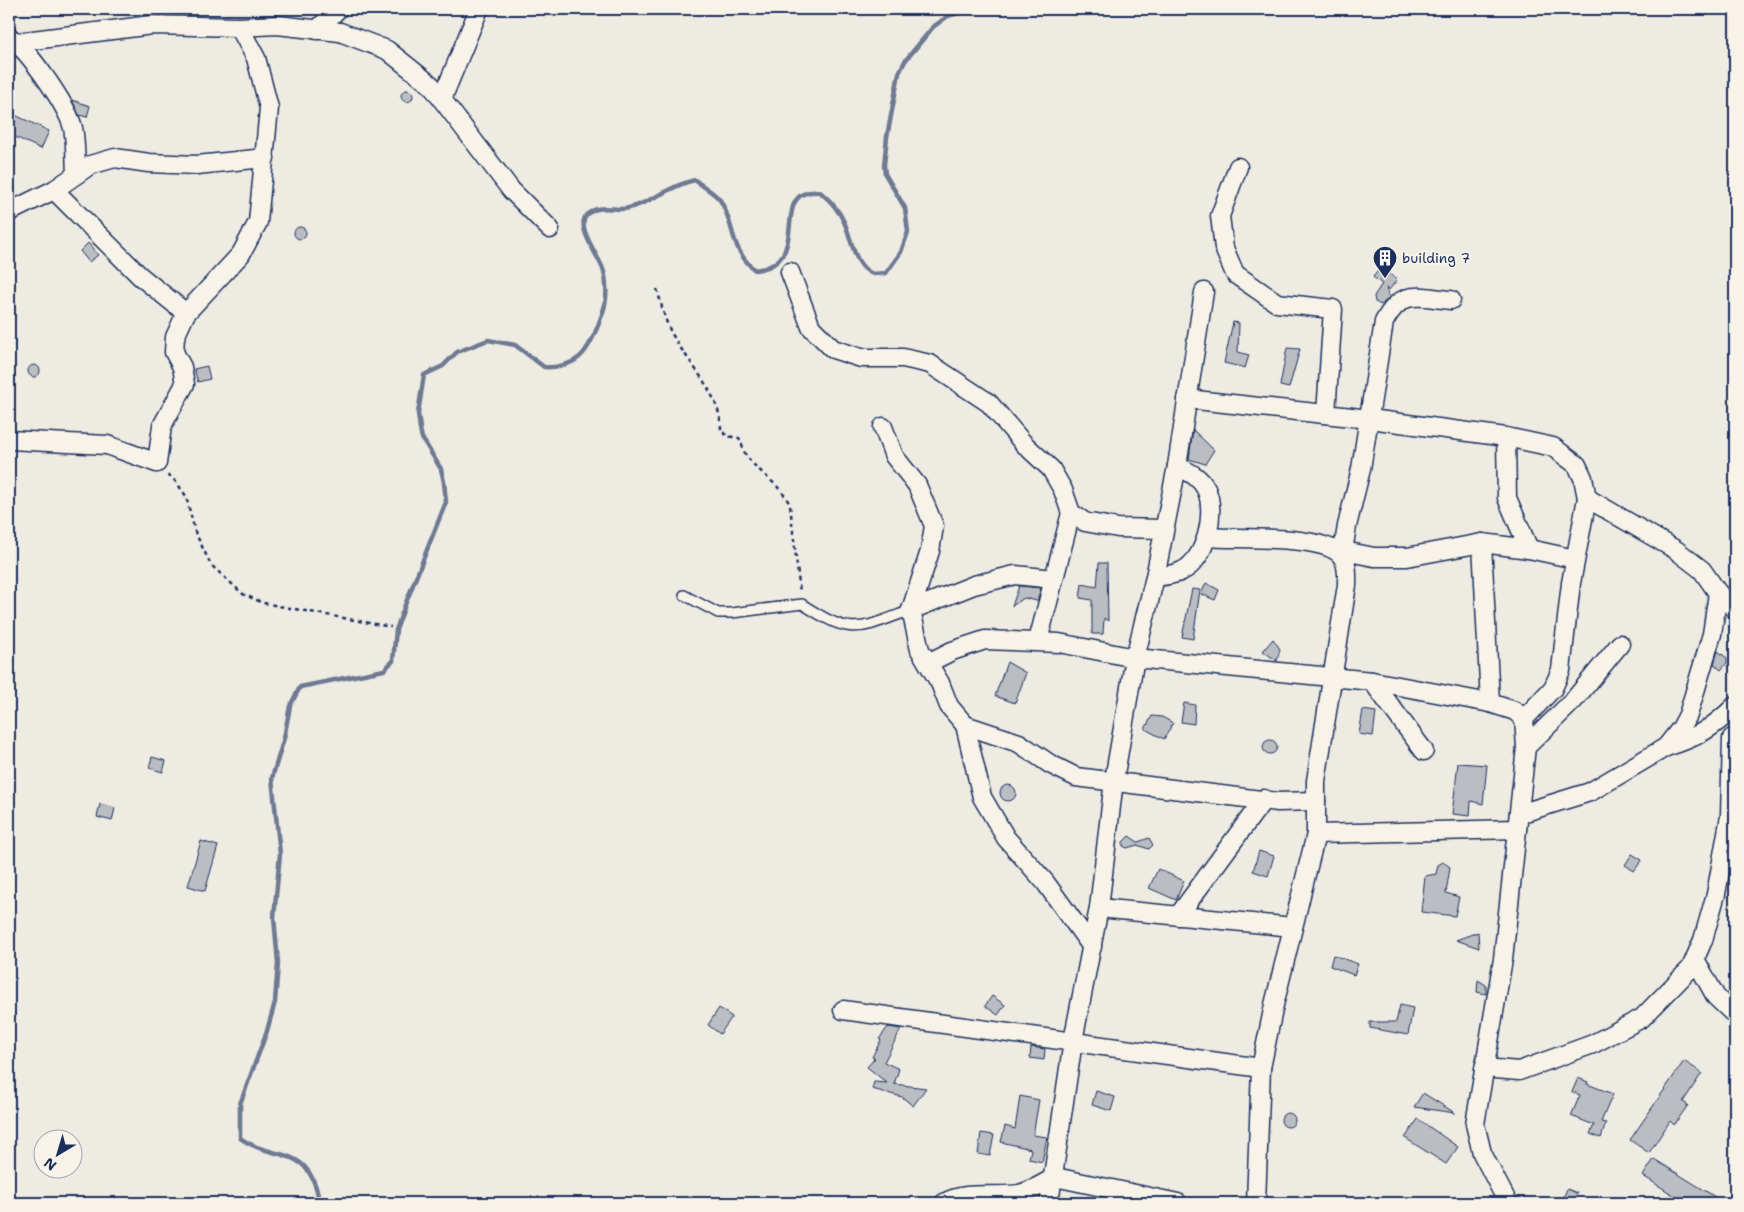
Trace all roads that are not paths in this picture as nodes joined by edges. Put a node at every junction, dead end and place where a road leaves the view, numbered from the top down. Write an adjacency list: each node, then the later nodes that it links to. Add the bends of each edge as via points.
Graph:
1 (338, 9): 4 (street)
2 (479, 9): 6 (street)
3 (239, 27): 4 (street, via 277,25); 5 (street, via 152,25); 7 (street, via 256,58 269,108)
4 (317, 30): 6 (street, via 340,32 387,50 431,85)
5 (13, 39): 9 (street, via 50,84 72,127)
6 (442, 99): 12 (street, via 511,190)
7 (265, 158): 9 (street, via 197,165 115,158 90,165); 16 (street, via 258,222 242,254)
8 (1238, 167): 18 (street, via 1220,216 1224,248 1235,274 1277,303 1332,309)
9 (76, 174): 10 (street)
10 (54, 190): 11 (street); 16 (street, via 140,276)
11 (9, 212)
12 (550, 229)
13 (790, 272): 25 (street, via 811,327 833,349 861,358 903,358 930,364 989,403 1024,444 1051,469)
14 (1204, 292): 17 (street)
15 (1451, 300): 19 (street, via 1414,297 1401,299 1392,308 1384,322)
16 (186, 313): 22 (street, via 175,337 174,352 185,384 162,426 157,463 107,446)
17 (1187, 399): 18 (street); 23 (street)
18 (1326, 414): 19 (street)
19 (1370, 419): 21 (street); 30 (street)
20 (883, 427): 36 (street, via 894,456 917,485 934,526 930,551)
21 (1506, 437): 24 (street, via 1553,447 1577,466 1584,478); 29 (street, via 1507,498)
22 (9, 440)
23 (1177, 466): 26 (street); 27 (street, via 1195,475 1206,490 1211,510)
24 (1587, 498): 31 (street); 34 (street, via 1676,550 1702,570)
25 (1071, 513): 26 (street, via 1085,522 1118,528); 33 (street)
26 (1164, 529): 32 (street)
27 (1208, 536): 30 (street, via 1311,542); 32 (street, via 1196,558 1183,571)
28 (1482, 543): 29 (street); 30 (street, via 1407,557 1374,557); 44 (street)
29 (1529, 548): 31 (street)
30 (1339, 550): 42 (street, via 1346,566 1347,585)
31 (1575, 559): 47 (street, via 1561,670 1552,688)
32 (1155, 577): 40 (street)
33 (1054, 579): 36 (street, via 1015,575 974,585); 38 (street)
34 (1718, 593): 37 (street); 51 (street, via 1712,634 1688,715)
35 (684, 596): 36 (lane, via 718,612 732,613 802,604 828,621 848,628 863,627)
36 (910, 610): 41 (street, via 920,650)
37 (1735, 610)
38 (1038, 641): 40 (street); 41 (street, via 985,640)
39 (1620, 644): 50 (street, via 1574,700)
40 (1134, 658): 42 (street); 53 (street)
41 (928, 663): 48 (street, via 949,706)
42 (1332, 675): 43 (street); 55 (street, via 1316,781)
43 (1372, 680): 44 (street); 52 (street)
44 (1490, 703): 47 (street, via 1514,711)
45 (1735, 706): 46 (street)
46 (1722, 719): 49 (street); 51 (street, via 1696,738)
47 (1524, 720): 50 (street)
48 (965, 725): 53 (street, via 1018,743 1076,777); 61 (street, via 982,797 1006,838 1045,882)
49 (1734, 741): 62 (street, via 1730,816 1716,894)
50 (1526, 747): 56 (street)
51 (1666, 747): 56 (street, via 1590,792)
52 (1424, 751)
53 (1114, 780): 54 (street); 58 (street)
54 (1264, 799): 55 (street); 59 (street)
55 (1316, 801): 57 (street)
56 (1518, 821): 57 (street); 67 (street, via 1503,959)
57 (1316, 834): 60 (street)
58 (1099, 908): 59 (street); 61 (street)
59 (1178, 916): 60 (street)
60 (1293, 927): 66 (street)
61 (1092, 947): 65 (street)
62 (1695, 959): 64 (street, via 1716,997); 67 (street, via 1691,968 1642,1018 1592,1044 1519,1071)
63 (843, 1010): 65 (street)
64 (1735, 1015)
65 (1073, 1041): 66 (street); 68 (street)
66 (1261, 1068): 72 (street)
67 (1484, 1068): 73 (street, via 1475,1124 1482,1153)
68 (1054, 1177): 69 (street, via 1018,1194 978,1195); 70 (street); 71 (street)
69 (944, 1203)
70 (1049, 1203)
71 (1178, 1203)
72 (1256, 1203)
73 (1508, 1203)

